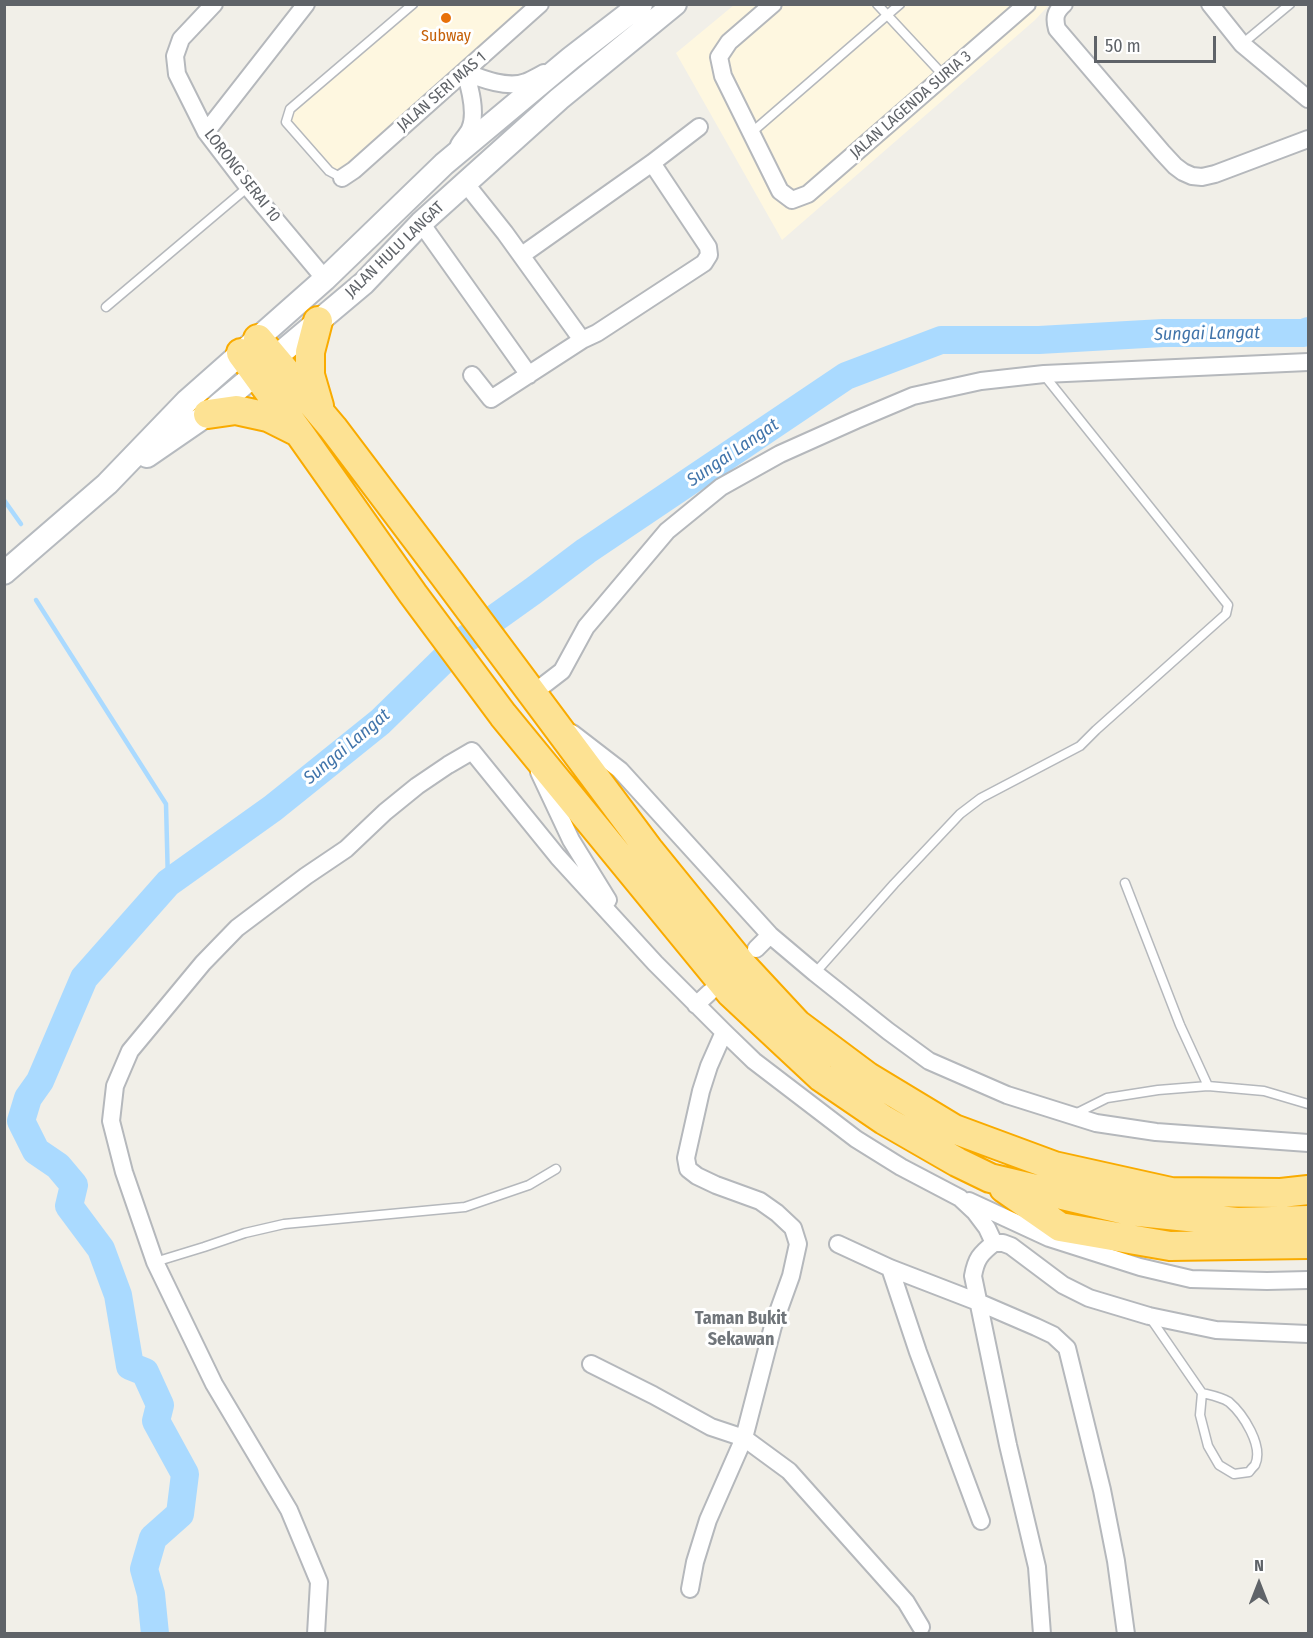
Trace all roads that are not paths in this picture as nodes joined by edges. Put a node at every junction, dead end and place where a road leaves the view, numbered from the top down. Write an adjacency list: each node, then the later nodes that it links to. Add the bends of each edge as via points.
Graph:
1 (214, 4): 21 (street, LORONG SERAI 10, via 181,39 175,56 177,74)
2 (306, 4): 21 (street)
3 (414, 4): 26 (lane, via 290,109 286,122 329,171)
4 (540, 4): 17 (street, JALAN SERI MAS 1)
5 (641, 4): 16 (main road, JALAN HULU LANGAT)
6 (675, 4): 27 (main road, JALAN HULU LANGAT, via 559,99)
7 (773, 4): 22 (street, via 729,42 719,57 723,76)
8 (878, 4): 14 (lane)
9 (900, 4): 14 (lane)
10 (1027, 4): 18 (street, JALAN LAGENDA SURIA 3)
11 (1064, 4): 23 (street, via 1054,20 1057,29 1162,152 1184,172 1202,177 1215,174)
12 (1210, 4): 15 (street)
13 (1290, 4): 15 (lane)
14 (887, 16): 18 (lane); 22 (lane)
15 (1242, 44): 19 (street)
16 (571, 58): 17 (street, via 524,83 488,81); 25 (main road, JALAN HULU LANGAT)
17 (465, 72): 25 (street, via 473,106 470,129); 26 (street, JALAN SERI MAS 1)
18 (944, 76): 22 (street, JALAN LAGENDA SURIA 3, via 808,194 792,200 780,191)
19 (1308, 99)
20 (699, 127): 24 (street)
21 (206, 132): 28 (street, LORONG SERAI 10)
22 (751, 133)
23 (1308, 139)
24 (652, 163): 30 (street); 34 (street, via 708,246 708,255 704,263)
25 (444, 164): 31 (main road, JALAN HULU LANGAT)
26 (342, 178)
27 (466, 184): 29 (main road, JALAN HULU LANGAT); 30 (street)
28 (248, 187): 31 (street, LORONG SERAI 10); 32 (lane)
29 (421, 223): 33 (main road, JALAN HULU LANGAT, via 364,283); 39 (street)
30 (522, 255): 34 (street)
31 (326, 279): 35 (main road, JALAN HULU LANGAT)
32 (106, 307)
33 (318, 321): 35 (main road, JALAN HULU LANGAT); 41 (highway, via 310,352 310,375)
34 (582, 340): 39 (street)
35 (257, 356): 40 (main road, JALAN HULU LANGAT); 41 (highway); 42 (highway); 43 (main road, JALAN HULU LANGAT, via 187,401)
36 (1308, 362): 37 (street)
37 (1044, 374): 45 (street, via 981,381 913,396 780,454 722,487 667,531 586,627 562,671); 51 (lane, via 1228,605 1226,614 1080,746 981,798 960,814)
38 (472, 375): 39 (street, via 491,399)
39 (529, 375)
40 (208, 414): 42 (highway, via 237,410 268,417); 43 (main road, JALAN HULU LANGAT)
41 (322, 416): 45 (highway)
42 (300, 434): 46 (highway, via 413,594)
43 (107, 484): 44 (main road, JALAN HULU LANGAT)
44 (4, 573)
45 (534, 695): 49 (street, via 620,770); 62 (highway, via 649,850 744,967 798,1024 868,1077 954,1129 1054,1166 1171,1192)
46 (524, 741): 48 (street, via 571,840); 61 (highway, via 731,993 821,1077 884,1120)
47 (1125, 883): 55 (lane)
48 (626, 929): 53 (street); 67 (street, via 558,857 472,751 417,786 345,849 237,928 130,1051 115,1086 111,1121)
49 (770, 935): 50 (street); 51 (street)
50 (756, 949)
51 (814, 973): 57 (street, via 929,1061 1007,1095)
52 (710, 992): 53 (street)
53 (696, 1005): 54 (street)
54 (724, 1032): 59 (street, via 754,1061 856,1139); 77 (street, via 701,1091 686,1158 688,1169 777,1212 794,1228 798,1244)
55 (1208, 1086): 56 (lane, via 1264,1091); 57 (lane, via 1107,1098)
56 (1308, 1104)
57 (1073, 1116): 58 (street, via 1156,1132)
58 (1308, 1143)
59 (901, 1167): 65 (street, via 960,1198 987,1228); 71 (street, via 1049,1238 1140,1267 1191,1279)
60 (556, 1169): 67 (lane, via 530,1185 465,1207 284,1224)
61 (990, 1178): 63 (highway, via 1129,1211 1237,1222); 66 (highway, via 1060,1227 1170,1246)
62 (1308, 1190)
63 (1308, 1220)
64 (838, 1244): 68 (street)
65 (994, 1244): 72 (street, via 975,1263 972,1276); 73 (street, via 1011,1246 1063,1286)
66 (1308, 1244)
67 (155, 1262): 81 (street, via 214,1384 289,1510 319,1582)
68 (890, 1268): 72 (street); 78 (street)
69 (1308, 1275): 71 (street)
70 (1308, 1280): 71 (street)
71 (1267, 1281)
72 (978, 1302): 82 (street, via 1037,1568); 83 (street, via 1053,1335 1067,1348 1114,1549)
73 (1149, 1316): 74 (street, via 1216,1330); 76 (lane)
74 (1308, 1334)
75 (591, 1364): 77 (street, via 711,1427)
76 (1202, 1393): 76 (lane, via 1200,1415 1208,1446 1219,1465 1234,1474 1249,1472 1257,1453 1248,1424 1228,1402)
77 (744, 1438): 79 (street, via 708,1520); 80 (street, via 789,1471 906,1602)
78 (981, 1521)
79 (690, 1589)
80 (921, 1628)
81 (316, 1634)
82 (1042, 1634)
83 (1126, 1634)

